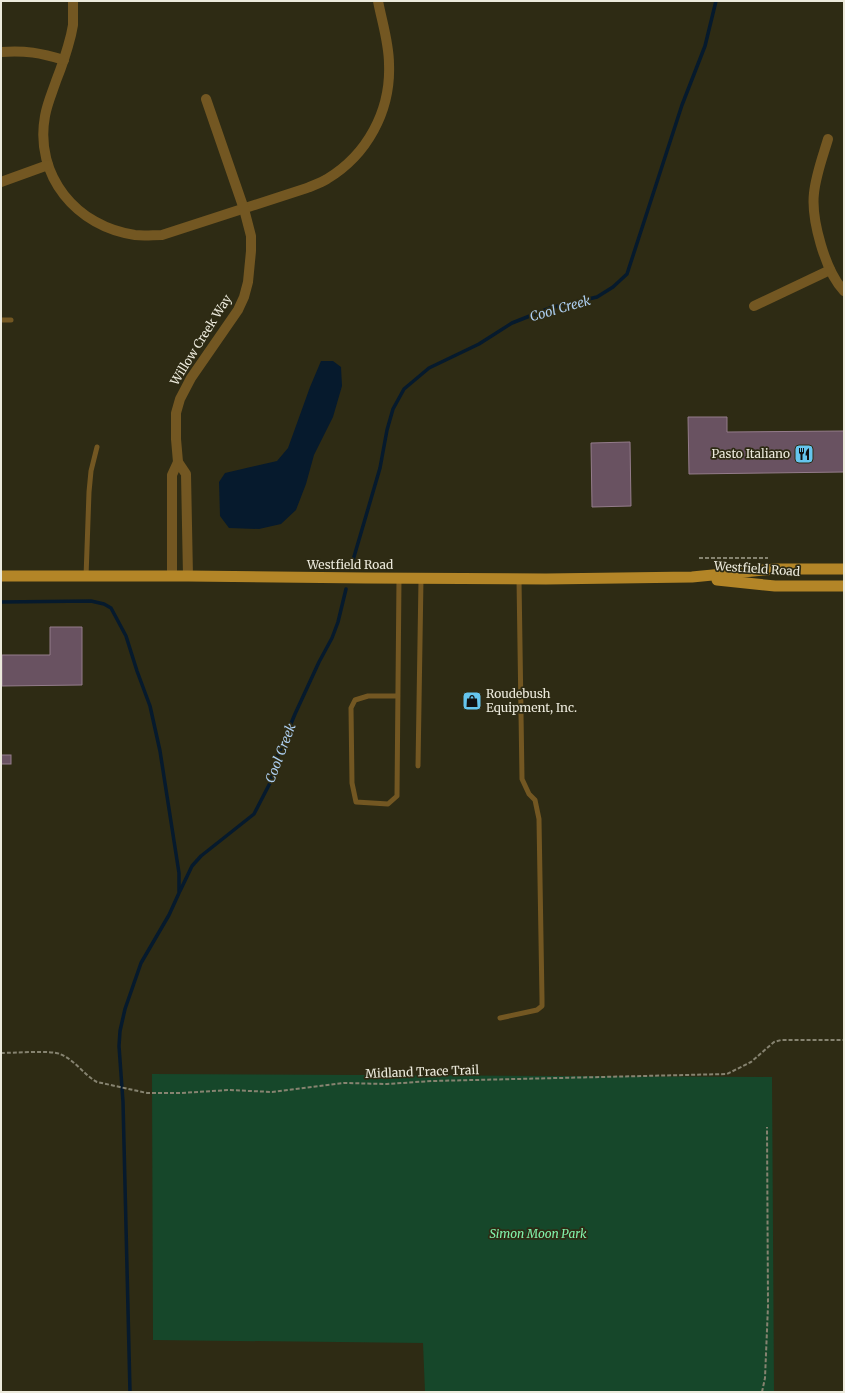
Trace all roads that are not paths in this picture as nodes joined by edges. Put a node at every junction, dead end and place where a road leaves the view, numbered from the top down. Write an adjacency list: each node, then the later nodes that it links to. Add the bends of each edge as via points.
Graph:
1 (73, 1): 4 (street, via 74,25)
2 (378, 1): 9 (street, via 388,46 389,80 384,107 368,141 343,168 326,180)
3 (1, 52): 4 (street, via 29,51)
4 (64, 60): 7 (street, via 45,116 44,138)
5 (206, 99): 9 (street, Willow Creek Way)
6 (828, 139): 10 (street, via 817,175 813,205)
7 (48, 165): 8 (street); 9 (street, via 66,199 98,224 116,231 136,235 162,235)
8 (1, 182)
9 (244, 209): 16 (street, Willow Creek Way, via 250,236 248,282 238,310 191,378 180,399 176,413)
10 (830, 270): 11 (street); 12 (street)
11 (844, 291)
12 (754, 306)
13 (1, 320): 14 (lane)
14 (11, 320)
15 (97, 447): 21 (lane, via 89,492)
16 (178, 462): 19 (street, via 172,475); 20 (street, Willow Creek Way, via 186,474)
17 (844, 569): 22 (main road, Westfield Road, via 774,569)
18 (4, 576): 21 (main road, Westfield Road)
19 (172, 576): 20 (main road, Westfield Road); 21 (main road, Westfield Road)
20 (188, 576): 23 (main road, Westfield Road)
21 (86, 577)
22 (692, 577): 25 (main road, Westfield Road); 26 (main road, Westfield Road, via 774,586)
23 (399, 578): 24 (main road, Westfield Road); 27 (lane)
24 (421, 579): 25 (main road, Westfield Road); 28 (lane)
25 (519, 579): 29 (lane, via 522,780 535,800 539,819 542,1006 537,1010)
26 (844, 586)
27 (398, 696): 27 (lane, via 397,796 388,804 356,802 352,783 351,708 355,700 368,696)
28 (418, 766)
29 (500, 1018)

